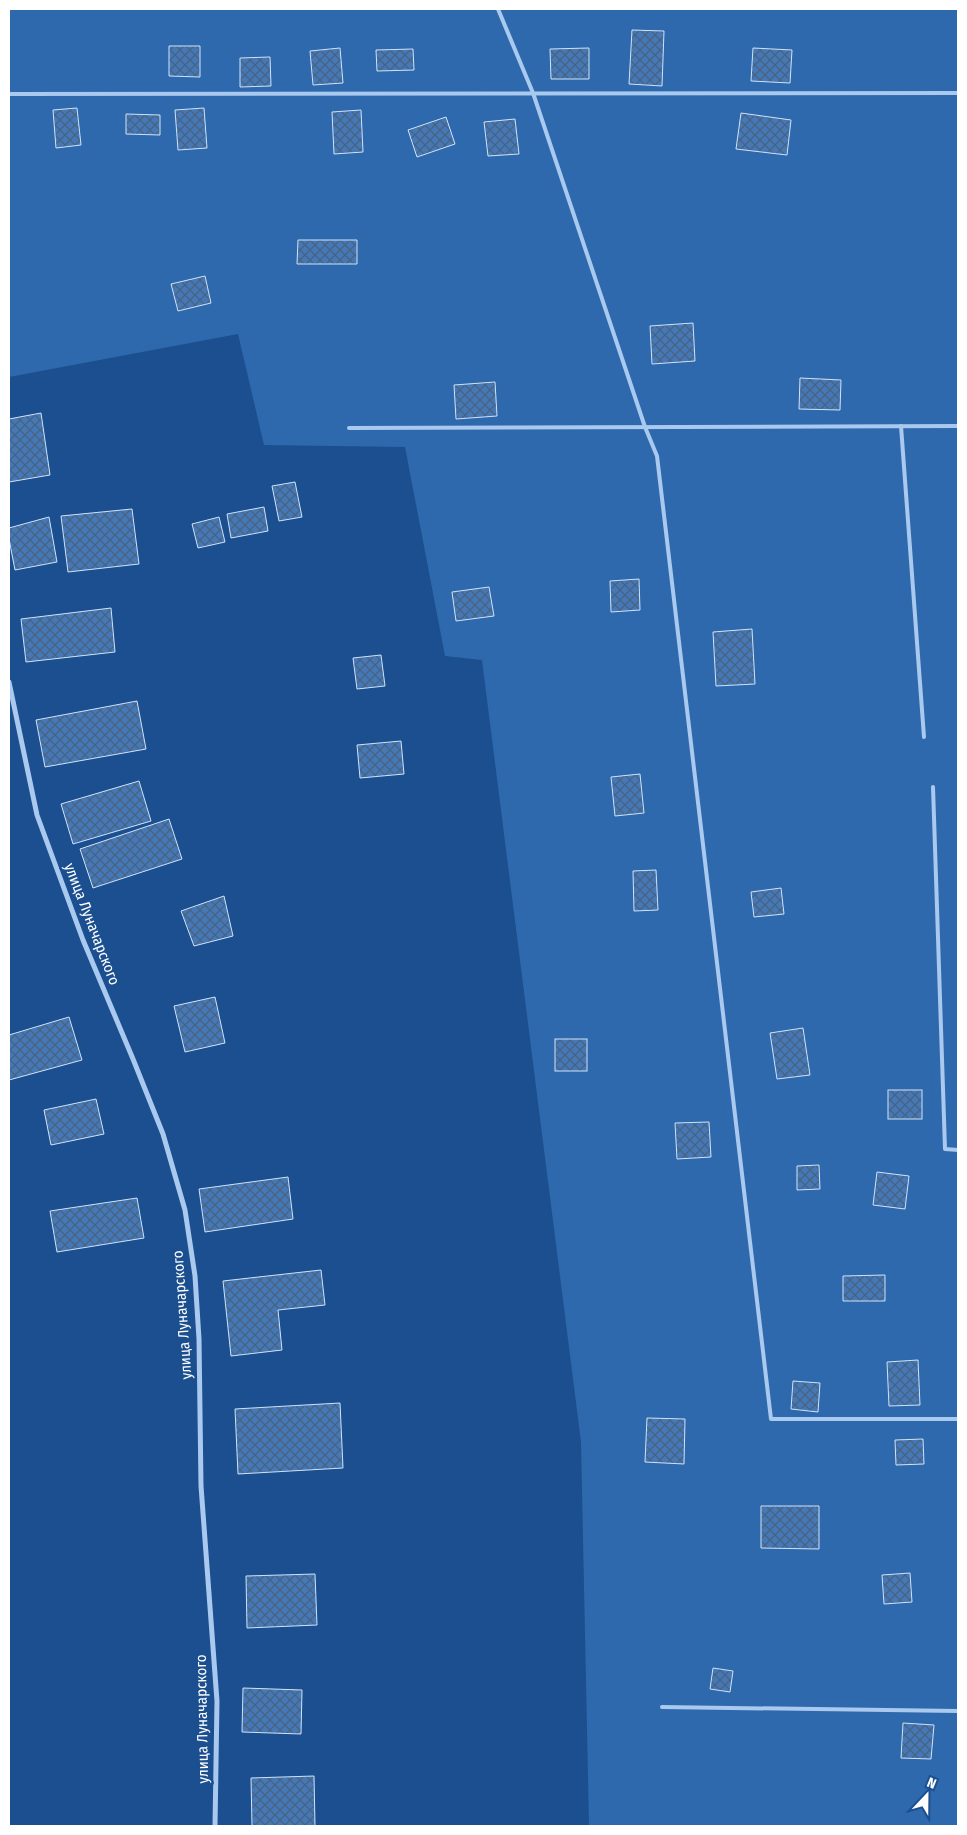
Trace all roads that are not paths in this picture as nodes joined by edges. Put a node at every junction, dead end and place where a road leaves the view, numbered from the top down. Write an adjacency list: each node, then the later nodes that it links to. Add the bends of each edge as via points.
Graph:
1 (498, 9): 2 (lane)
2 (533, 93): 3 (lane); 4 (lane); 7 (lane)
3 (958, 93)
4 (9, 94)
5 (901, 426): 6 (lane); 7 (lane); 10 (lane)
6 (958, 426)
7 (645, 427): 8 (lane); 13 (lane, via 657,456 772,1419)
8 (349, 428)
9 (9, 682): 16 (street, улица Луначарского, via 37,815 83,940 163,1134 185,1210 195,1276 201,1486 217,1701)
10 (924, 737)
11 (933, 787): 12 (lane, via 945,1149)
12 (958, 1150)
13 (958, 1420)
14 (662, 1707): 15 (lane)
15 (958, 1710)
16 (215, 1826)

